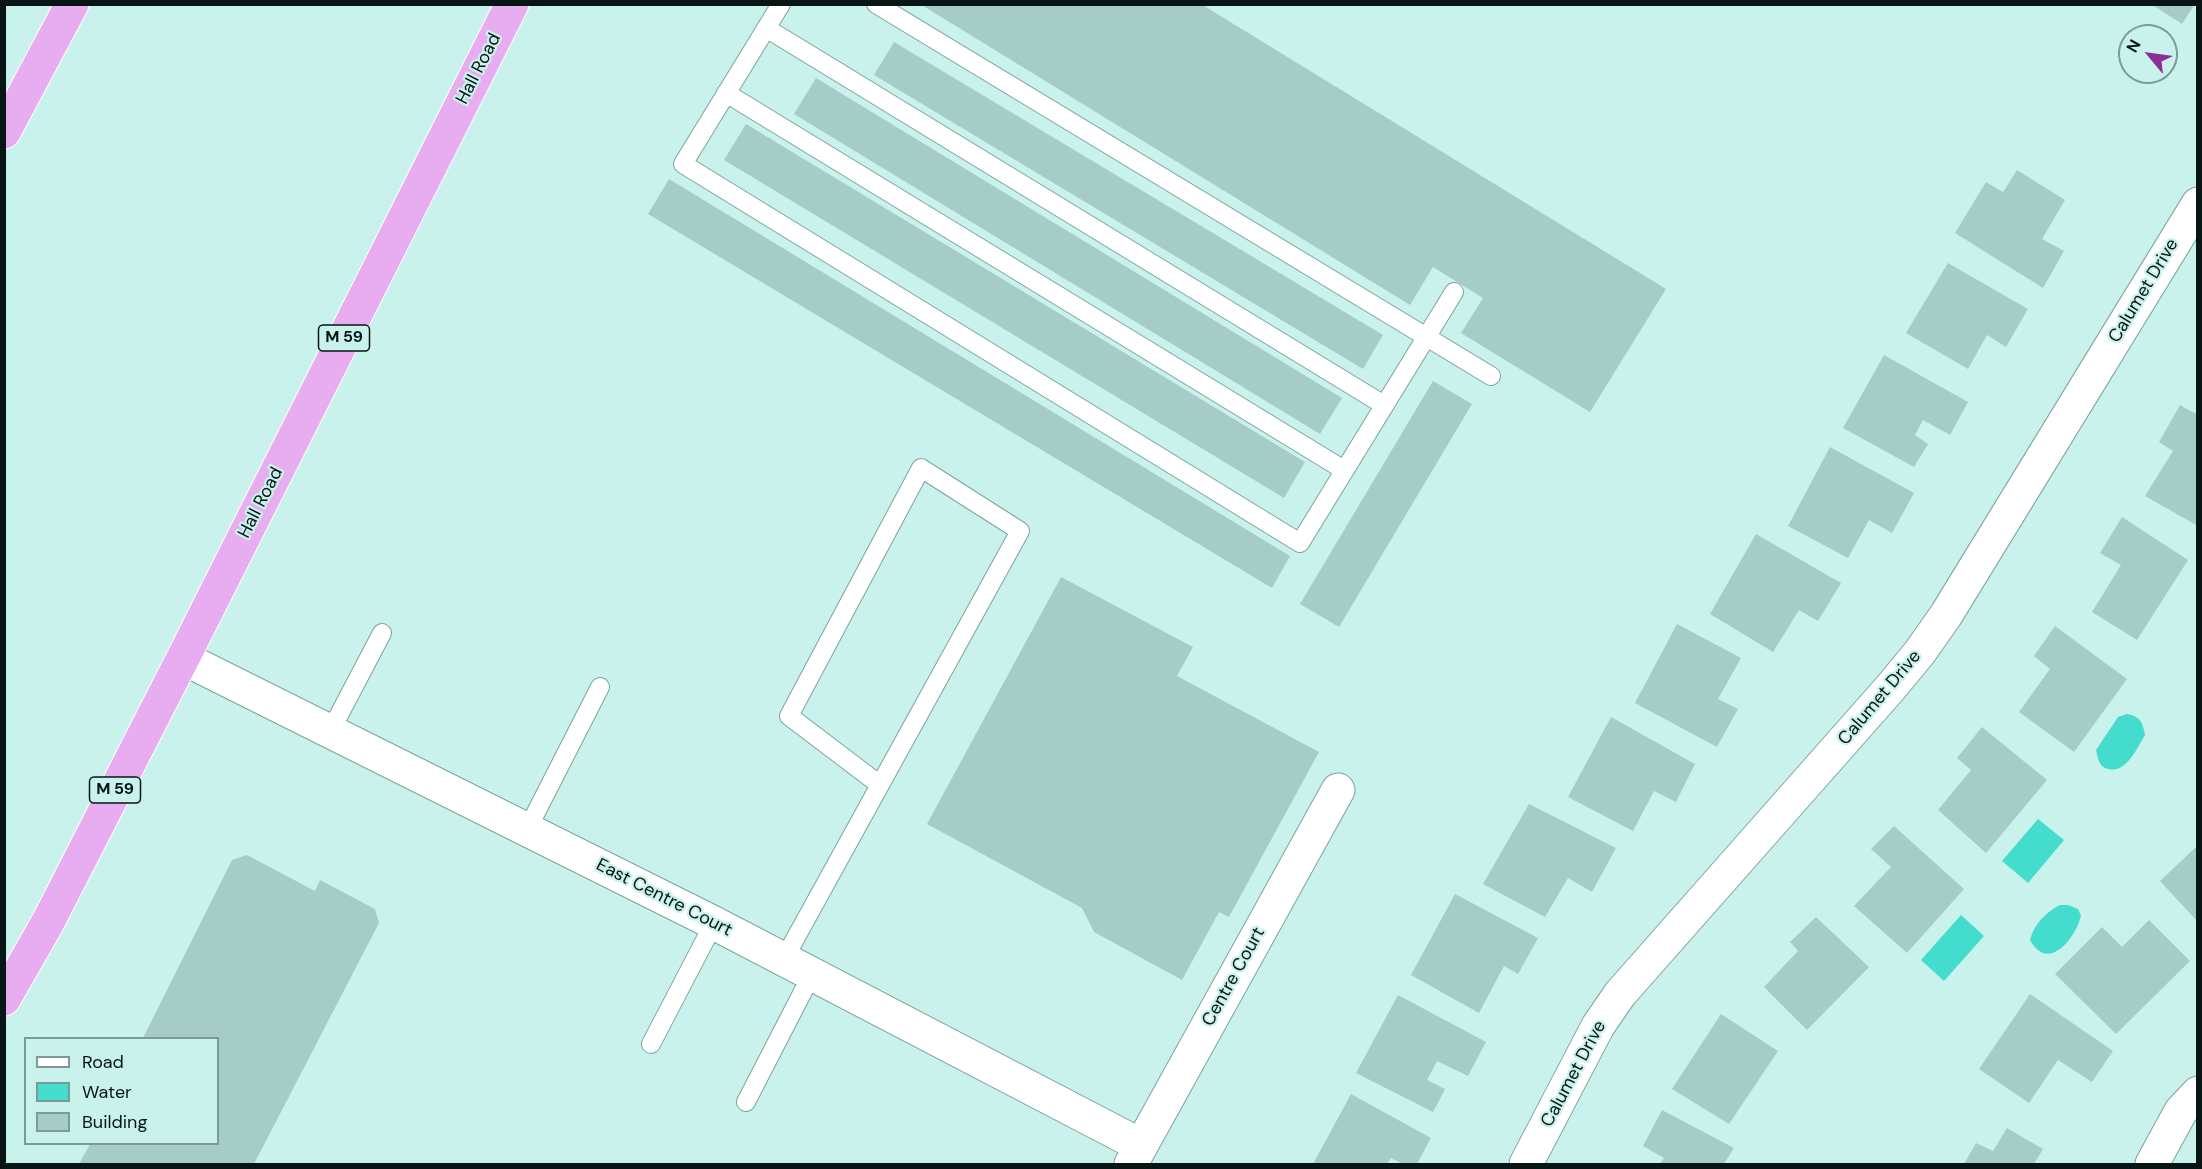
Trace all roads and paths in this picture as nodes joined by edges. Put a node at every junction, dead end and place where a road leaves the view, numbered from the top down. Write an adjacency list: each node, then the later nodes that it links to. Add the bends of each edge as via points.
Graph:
1 (72, 4): 7 (highway)
2 (512, 4): 15 (highway, Hall Road / M 59)
3 (781, 4): 5 (lane)
4 (876, 4): 10 (lane)
5 (766, 28): 6 (lane); 12 (lane)
6 (726, 93): 13 (lane); 13 (lane, via 683,164 1300,543)
7 (4, 132)
8 (2198, 204): 29 (street, Calumet Drive, via 1946,615 1878,702 1620,994 1598,1026)
9 (1454, 292): 10 (lane)
10 (1426, 338): 11 (lane); 12 (lane)
11 (1491, 376)
12 (1384, 405): 13 (lane)
13 (1344, 470)
14 (382, 633): 17 (lane)
15 (183, 658): 17 (street, East Centre Court); 24 (highway, Hall Road / M 59, via 48,922)
16 (600, 687): 20 (lane)
17 (330, 732): 20 (street, East Centre Court)
18 (880, 785): 18 (lane, via 1020,531 921,468 789,716); 22 (lane)
19 (1338, 789): 28 (street, Centre Court)
20 (527, 830): 21 (street, East Centre Court)
21 (714, 923): 22 (street, East Centre Court); 25 (lane)
22 (784, 959): 23 (street, East Centre Court)
23 (812, 974): 27 (lane); 28 (street, East Centre Court)
24 (4, 999)
25 (651, 1044)
26 (2198, 1093): 30 (street, via 2181,1111)
27 (746, 1102)
28 (1135, 1155)
29 (1526, 1164)
30 (2152, 1164)

